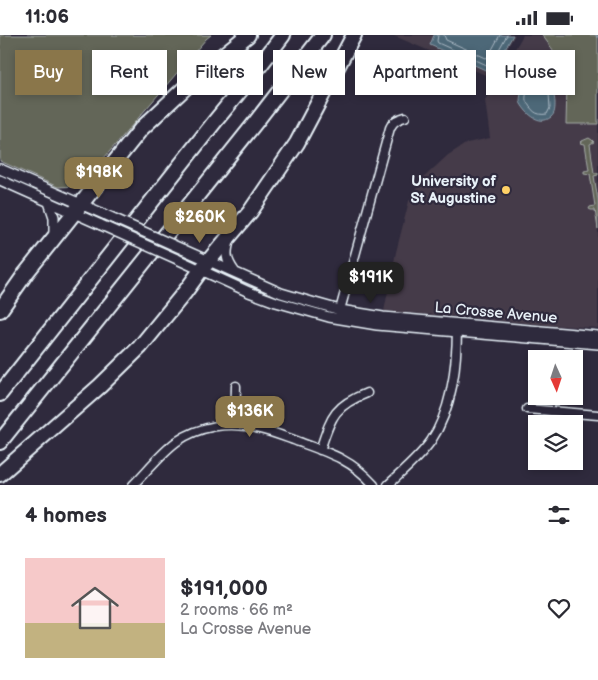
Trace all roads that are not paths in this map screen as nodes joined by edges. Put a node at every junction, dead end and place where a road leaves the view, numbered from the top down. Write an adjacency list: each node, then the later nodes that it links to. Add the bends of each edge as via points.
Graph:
1 (248, 35): 9 (highway, via 203,71 141,129)
2 (283, 35): 21 (highway)
3 (323, 35): 25 (highway)
4 (354, 35): 10 (highway, via 297,143)
5 (405, 117): 15 (street, via 390,128)
6 (0, 169): 9 (street, La Crosse Avenue)
7 (0, 180): 8 (street)
8 (49, 202): 9 (street); 11 (street, via 54,217)
9 (78, 209): 11 (highway); 12 (street, La Crosse Avenue, bridge, via 106,215 182,249); 12 (street, La Crosse Avenue, bridge, via 101,225 177,259)
10 (233, 232): 12 (highway); 13 (street, via 227,249 228,263)
11 (54, 240): 14 (highway)
12 (205, 265): 13 (street, La Crosse Avenue); 16 (street, La Crosse Avenue, via 249,292 329,317 377,325); 27 (highway, via 135,352)
13 (234, 272): 15 (street, La Crosse Avenue, via 286,295)
14 (0, 310)
15 (340, 310): 16 (street, La Crosse Avenue)
16 (457, 328): 17 (street, La Crosse Avenue); 18 (street, La Crosse Avenue); 30 (street, via 452,384 442,419 419,456)
17 (598, 336)
18 (598, 344)
19 (236, 386): 24 (street)
20 (367, 393): 26 (street, via 341,406 327,428)
21 (0, 394)
22 (527, 409): 23 (street)
23 (598, 415)
24 (235, 425): 26 (street, via 259,428); 28 (street, via 209,427 182,439)
25 (0, 442)
26 (320, 450): 29 (street, via 345,460)
27 (0, 474)
28 (133, 485)
29 (374, 485)
30 (388, 485)

